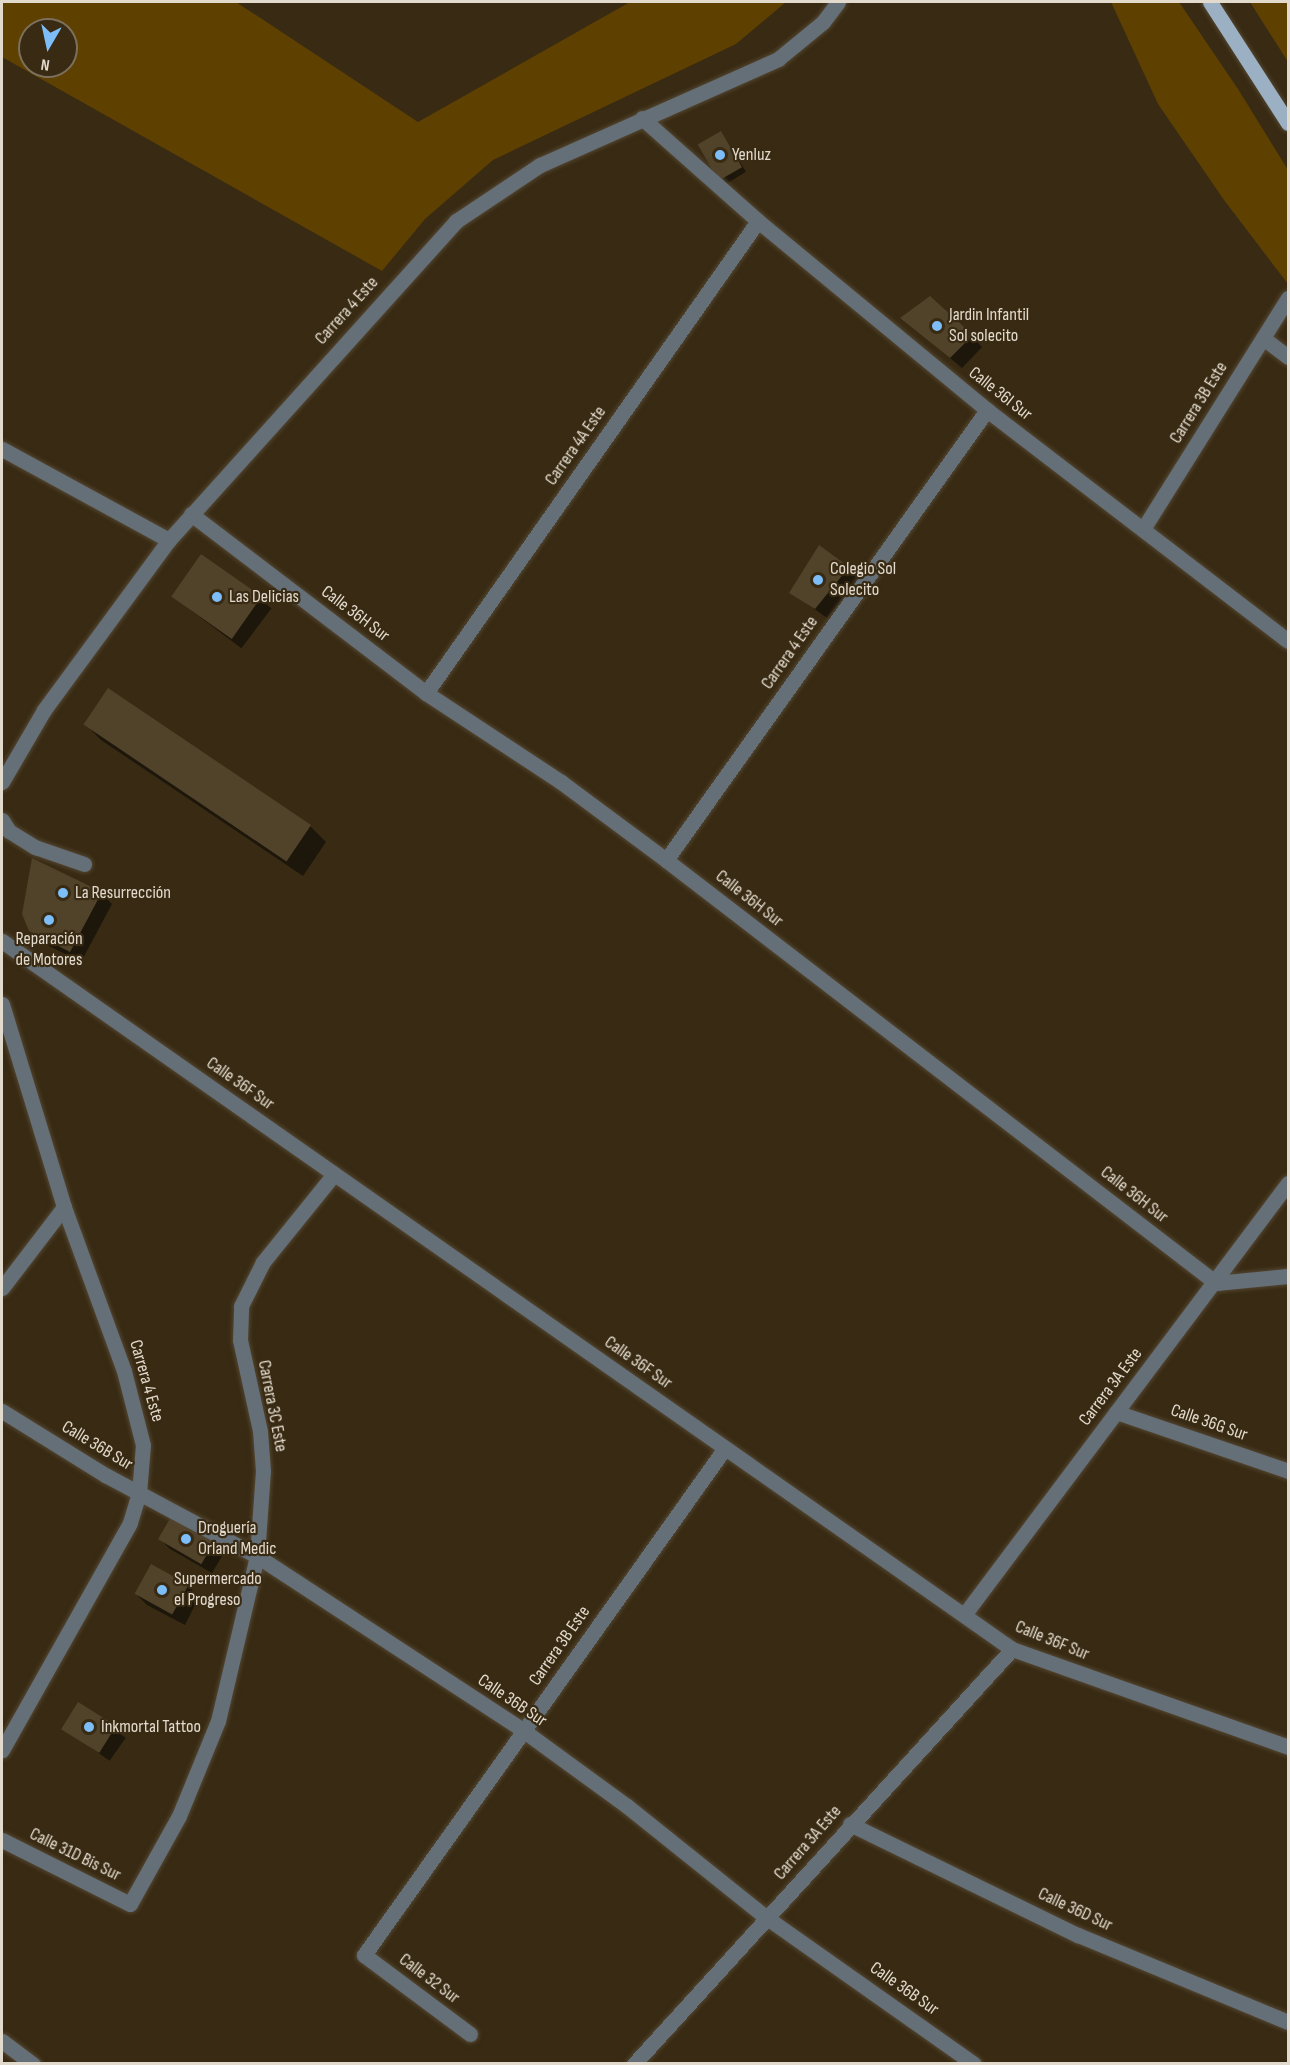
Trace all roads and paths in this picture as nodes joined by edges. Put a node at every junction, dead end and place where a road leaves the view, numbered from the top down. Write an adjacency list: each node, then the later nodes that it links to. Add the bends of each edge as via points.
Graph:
1 (838, 2): 3 (street, Carrera 4 Este, via 823,22 778,58)
2 (1210, 2): 4 (main road)
3 (642, 118): 5 (street, Calle 36I Sur); 11 (street, Carrera 4 Este, via 540,165 456,221)
4 (1288, 123)
5 (758, 221): 9 (street, Calle 36I Sur); 15 (street, Carrera 4A Este)
6 (1288, 298): 7 (street, Carrera 3B Este)
7 (1263, 338): 8 (street); 12 (street, Carrera 3B Este)
8 (1288, 357)
9 (987, 410): 12 (street, Calle 36I Sur); 18 (street, Carrera 4 Este)
10 (2, 449): 13 (street)
11 (191, 514): 13 (street, Carrera 4 Este); 15 (street, Calle 36H Sur)
12 (1143, 529): 14 (street, Calle 36I Sur)
13 (169, 540): 16 (street, Carrera 4 Este, via 44,710)
14 (1288, 641)
15 (426, 693): 18 (street, Calle 36H Sur, via 561,782)
16 (2, 783)
17 (2, 820): 19 (street, via 9,831 35,847)
18 (666, 860): 26 (street, Calle 36H Sur)
19 (84, 864)
20 (2, 941): 22 (street, Calle 36F Sur)
21 (2, 1004): 24 (street, Carrera 4 Este)
22 (334, 1174): 30 (street, Calle 36F Sur); 33 (street, Carrera 3C Este, via 262,1262 241,1306 240,1340 260,1431 263,1471)
23 (1288, 1183): 26 (street, Carrera 3A Este)
24 (64, 1207): 27 (street); 32 (street, Carrera 4 Este, via 140,1425 143,1445)
25 (1288, 1276): 26 (street)
26 (1216, 1283): 29 (street, Carrera 3A Este)
27 (2, 1288)
28 (2, 1411): 32 (street, Calle 36B Sur)
29 (1116, 1412): 31 (street, Calle 36G Sur); 34 (street, Carrera 3A Este)
30 (725, 1448): 34 (street, Calle 36F Sur); 36 (street, Carrera 3B Este)
31 (1288, 1472)
32 (139, 1494): 33 (street, Calle 36B Sur); 38 (street, Carrera 4 Este, via 118,1548)
33 (257, 1556): 36 (street, Calle 36B Sur); 41 (street, Carrera 3C Este, via 233,1671 201,1769)
34 (964, 1615): 35 (street, Calle 36F Sur)
35 (1012, 1649): 37 (street, Calle 36F Sur); 39 (street, Carrera 3A Este)
36 (524, 1731): 42 (street, Calle 36B Sur, via 620,1800); 43 (street, Carrera 3B Este)
37 (1288, 1747)
38 (2, 1750)
39 (850, 1824): 42 (street, Carrera 3A Este); 44 (street, Calle 36D Sur, via 1078,1935)
40 (2, 1840): 41 (street, Calle 31D Bis Sur)
41 (130, 1904)
42 (767, 1918): 48 (street, Carrera 3A Este); 49 (street, Calle 36B Sur)
43 (364, 1954): 45 (street, Calle 32 Sur)
44 (1288, 2022)
45 (470, 2034)
46 (2, 2042): 47 (street)
47 (33, 2064)
48 (634, 2064)
49 (974, 2064)

